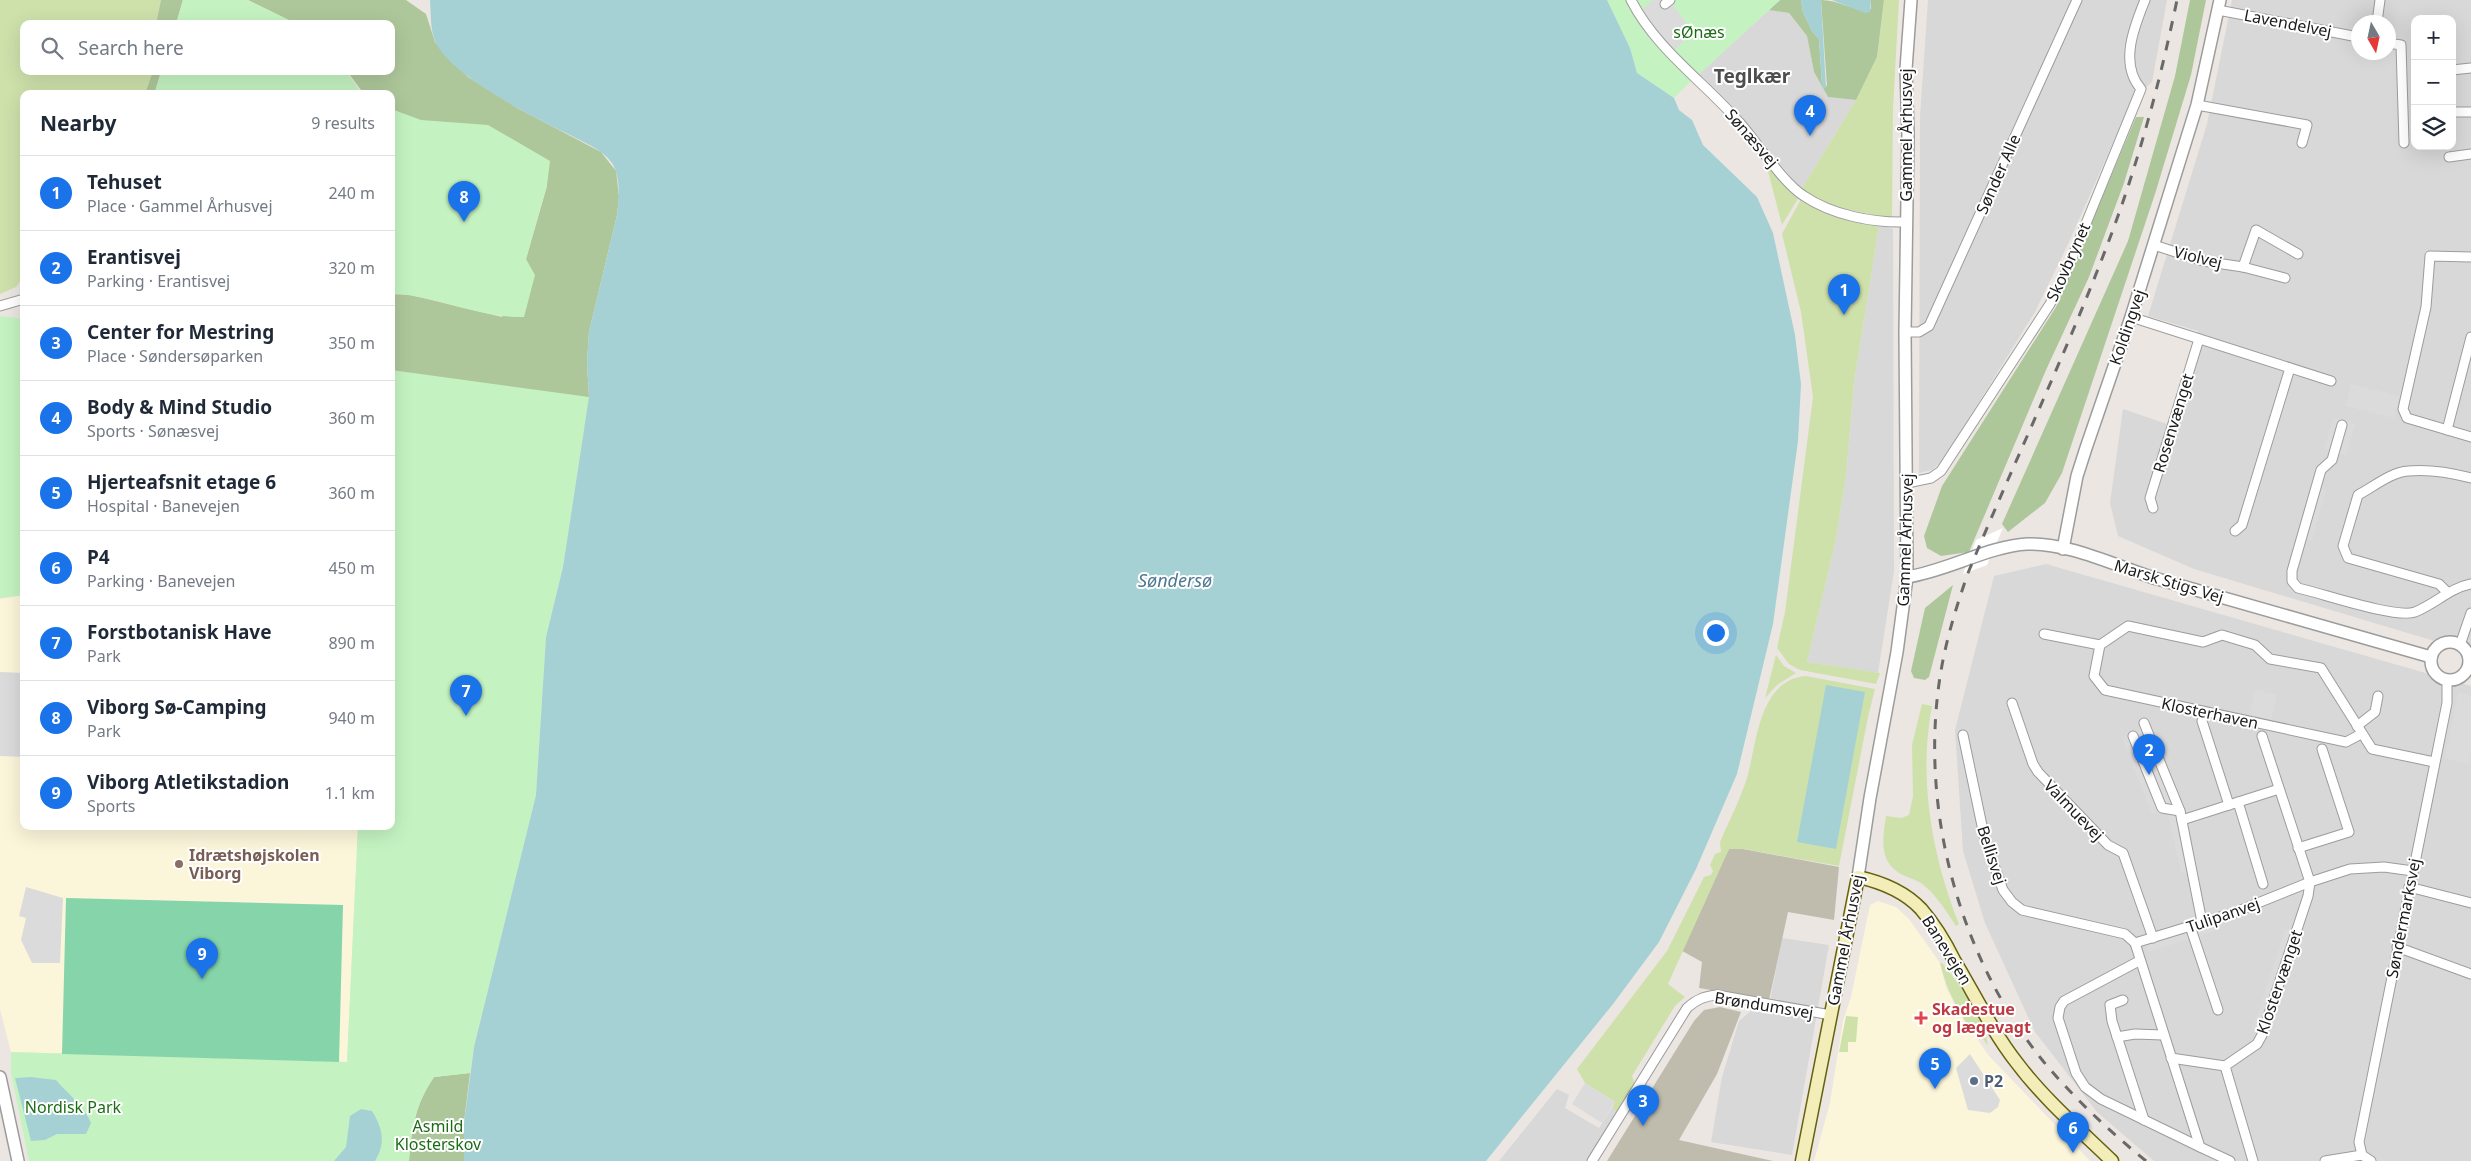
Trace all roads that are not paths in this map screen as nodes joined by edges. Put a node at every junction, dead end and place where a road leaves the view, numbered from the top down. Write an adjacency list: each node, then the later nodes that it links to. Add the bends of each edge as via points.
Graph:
1 (1631, 0): 19 (street, Sønæsvej, via 1665,47 1740,122 1802,195 1829,208 1860,217)
2 (1911, 0): 19 (street, Gammel Århusvej, via 1906,63)
3 (2077, 0): 28 (street, Sønder Alle, via 1929,326 1919,332)
4 (2145, 0): 37 (street, Skovbrynet, via 2130,53 2132,79 2141,89 2067,270 2050,304 1941,471 1931,478)
5 (2380, 0): 7 (street)
6 (2219, 5): 8 (street, Lavendelvej); 12 (street, Koldingvej)
7 (2378, 15)
8 (2351, 34)
9 (2396, 45): 16 (street, via 2401,46)
10 (2471, 68): 11 (street)
11 (2456, 70)
12 (2197, 105): 15 (street, via 2307,125); 20 (street, Koldingvej)
13 (2456, 112): 14 (street)
14 (2471, 112)
15 (2302, 143)
16 (2404, 143)
17 (2471, 154): 18 (street)
18 (2449, 157)
19 (1906, 222): 28 (street, Gammel Århusvej)
20 (2154, 245): 23 (street, Violvej, via 2203,261); 27 (street, Koldingvej)
21 (2298, 254): 23 (street, Violvej, via 2256,230)
22 (2471, 257): 34 (street, via 2430,256 2424,313 2403,408 2407,418)
23 (2243, 267): 24 (street, Violvej)
24 (2285, 278)
25 (20, 299): 26 (street)
26 (0, 306)
27 (2131, 317): 30 (street); 40 (street, Koldingvej, via 2077,476)
28 (1905, 332): 37 (street, Gammel Århusvej)
29 (2471, 337): 34 (street)
30 (2199, 338): 31 (street); 38 (street, Rosenvænget, via 2150,498)
31 (2290, 368): 32 (street); 39 (street, via 2242,525)
32 (2332, 380)
33 (2342, 425): 43 (street, via 2332,460 2321,470 2292,581 2298,588 2406,613 2415,612)
34 (2447, 430): 35 (street)
35 (2471, 438)
36 (2471, 478): 43 (street, via 2453,473 2407,471 2389,479 2358,496 2343,546 2348,558 2440,584)
37 (1907, 483): 41 (street, Gammel Århusvej)
38 (2153, 508)
39 (2235, 532)
40 (2063, 549): 41 (street, Marsk Stigs Vej, via 2027,544 2005,548 1929,574); 48 (street, Marsk Stigs Vej)
41 (1907, 577): 66 (street, Gammel Århusvej)
42 (2471, 584): 43 (street)
43 (2447, 592)
44 (2471, 613): 47 (street)
45 (2044, 634): 46 (street)
46 (2100, 645): 55 (street, via 2128,626 2203,642 2222,635 2255,645 2270,659 2321,668); 55 (street, Klosterhaven, via 2094,676 2105,690 2346,742)
47 (2460, 645): 48 (street, via 2442,644); 49 (street, via 2468,654)
48 (2431, 657): 50 (street, via 2432,670 2441,679)
49 (2470, 667): 50 (street, via 2460,677)
50 (2448, 680): 60 (street, Søndermarksvej)
51 (2378, 696): 55 (street, Klosterhaven, via 2375,712)
52 (2012, 703): 73 (street, Valmuevej, via 2038,772 2108,845 2123,853)
53 (2202, 721): 62 (street, Tulipanvej)
54 (2144, 722): 63 (street)
55 (2359, 730): 60 (street, via 2372,749)
56 (1963, 734): 74 (street, Bellisvej, via 1985,840 2003,890 2012,902 2022,910 2125,934)
57 (2133, 736): 63 (street, via 2162,808)
58 (2262, 736): 61 (street)
59 (2322, 749): 64 (street, via 2349,832)
60 (2434, 762): 65 (street, Søndermarksvej)
61 (2279, 789): 62 (street); 64 (street)
62 (2233, 804): 63 (street); 68 (street, Tulipanvej)
63 (2181, 816): 71 (street)
64 (2298, 848): 67 (street)
65 (2413, 871): 67 (street, Tulipanvej, via 2361,867); 69 (street, Søndermarksvej)
66 (1858, 877): 80 (main road, Gammel Århusvej); 92 (main road, Banevejen, via 1884,884 1920,908 1946,945 2015,1061)
67 (2310, 882): 71 (street, Tulipanvej); 84 (street, Klostervænget, via 2262,1035 2257,1044)
68 (2264, 884)
69 (2409, 888): 70 (street); 75 (street, Søndermarksvej)
70 (2471, 903)
71 (2202, 922): 72 (street, Tulipanvej)
72 (2190, 926): 73 (street, Tulipanvej); 79 (street)
73 (2152, 938): 74 (street, Tulipanvej)
74 (2135, 944): 76 (street)
75 (2397, 947): 77 (street); 88 (street, Søndermarksvej, via 2359,1142)
76 (2139, 961): 81 (street); 86 (street, via 2064,1001 2058,1018 2076,1073 2085,1087 2101,1099)
77 (2471, 974)
78 (2123, 1000): 82 (street, via 2110,1005)
79 (2218, 1010)
80 (1831, 1015): 90 (street, Brøndumsvej, via 1704,996 1687,1008); 91 (main road, Gammel Århusvej)
81 (2163, 1035): 82 (street); 83 (street)
82 (2117, 1037): 86 (street)
83 (2171, 1058): 84 (street); 87 (street)
84 (2225, 1066): 94 (street)
85 (0, 1077): 89 (street)
86 (2144, 1120): 87 (street)
87 (2200, 1147): 93 (street)
88 (2362, 1155): 95 (street); 96 (street)
89 (18, 1161)
90 (1592, 1161)
91 (1802, 1161)
92 (2112, 1161)
93 (2230, 1161)
94 (2253, 1161)
95 (2325, 1161)
96 (2371, 1161)

